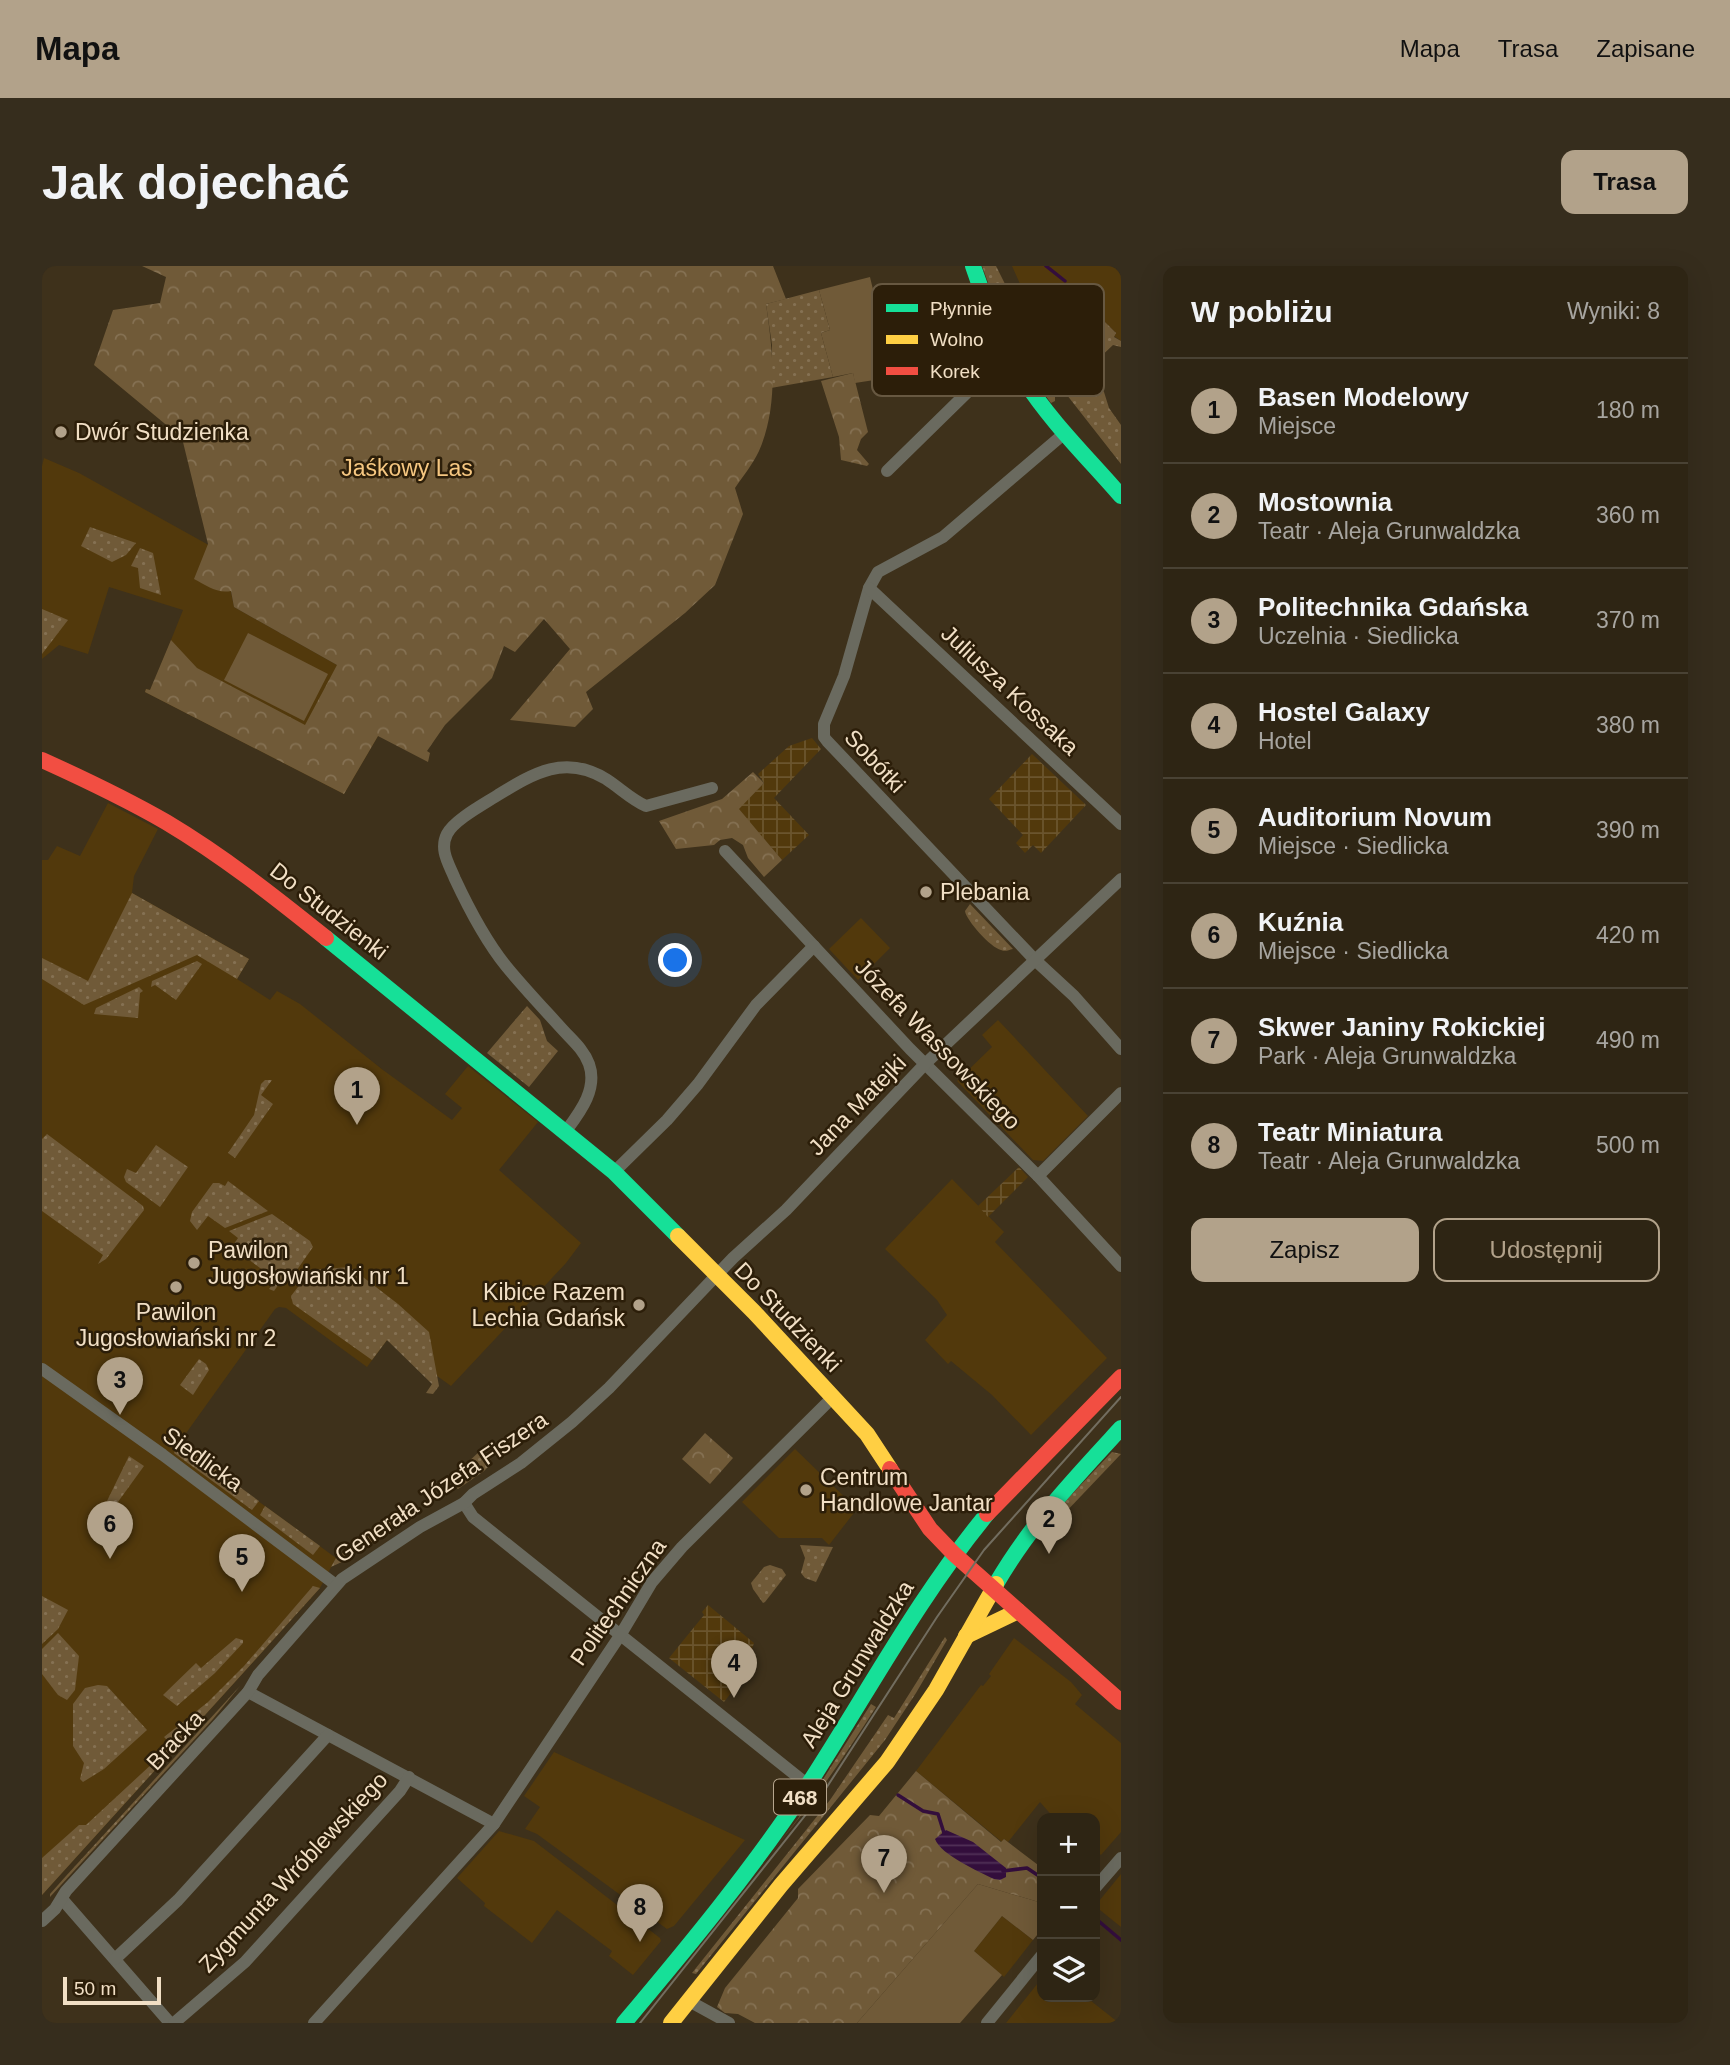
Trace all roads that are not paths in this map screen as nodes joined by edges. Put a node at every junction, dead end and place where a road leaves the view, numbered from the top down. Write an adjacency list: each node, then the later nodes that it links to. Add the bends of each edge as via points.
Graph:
1 (973, 266): 2 (main road)
2 (979, 284)
3 (963, 396): 6 (street)
4 (1036, 396): 5 (main road)
5 (1066, 432): 7 (main road); 8 (street, Sobótki, via 943,537 878,572)
6 (887, 471)
7 (1121, 496)
8 (870, 588): 11 (street, Juliusza Kossaka); 15 (street, Sobótki, via 844,676 824,724 824,737)
9 (42, 760): 19 (main road, Do Studzienki, via 167,823 240,871)
10 (712, 789): 19 (street, via 646,806 590,772 562,767 543,770 456,824 445,839 443,853 492,947 589,1064 591,1086)
11 (1121, 824)
12 (724, 851): 14 (street, Józefa Wassowskiego)
13 (1121, 879): 15 (street, Jana Matejki)
14 (814, 946): 17 (street, Józefa Wassowskiego); 20 (street, via 756,1005 675,1111)
15 (1035, 960): 16 (street, Sobótki); 17 (street, Jana Matejki)
16 (1121, 1049)
17 (925, 1064): 21 (street, Józefa Wassowskiego); 23 (street, Jana Matejki, via 786,1210)
18 (1121, 1093): 21 (street)
19 (566, 1131): 20 (main road, Do Studzienki)
20 (614, 1172): 23 (main road, Do Studzienki)
21 (1038, 1176): 22 (street, Józefa Wassowskiego)
22 (1121, 1266)
23 (716, 1275): 26 (main road, Do Studzienki); 28 (street, Generała Józefa Fiszera, via 572,1422)
24 (42, 1369): 30 (street, Siedlicka)
25 (1121, 1377): 29 (main road, Aleja Grunwaldzka / 468, via 993,1506)
26 (833, 1397): 29 (main road, Do Studzienki, via 867,1434 930,1529); 33 (street, Politechniczna, via 682,1547 652,1582)
27 (1121, 1428): 31 (main road, 468, via 1046,1510)
28 (464, 1503): 30 (street, Generała Józefa Fiszera, via 379,1553); 33 (street, via 473,1517)
29 (954, 1554): 31 (main road, Do Studzienki); 39 (main road, Aleja Grunwaldzka / 468)
30 (336, 1585): 35 (street, Bracka)
31 (993, 1588): 32 (main road, Do Studzienki); 34 (main road, 468)
32 (1018, 1611): 34 (main road); 36 (main road, Do Studzienki)
33 (621, 1634): 39 (street); 40 (street, Politechniczna)
34 (966, 1636): 47 (main road, 468, via 887,1762)
35 (248, 1692): 37 (street); 43 (street, Bracka)
36 (1119, 1697)
37 (328, 1735): 38 (street); 45 (street, via 178,1900)
38 (409, 1777): 40 (street); 48 (street, Zygmunta Wróblewskiego, via 245,1962)
39 (808, 1785): 50 (main road, Aleja Grunwaldzka / 468, via 755,1861)
40 (494, 1824): 49 (street, Politechniczna)
41 (1121, 1858): 42 (street)
42 (1100, 1882)
43 (62, 1899): 44 (street, Bracka); 45 (street)
44 (42, 1921)
45 (115, 1959): 48 (street)
46 (1037, 1961): 53 (street)
47 (689, 2001): 51 (main road, 468); 52 (street)
48 (172, 2023)
49 (314, 2023)
50 (624, 2023)
51 (671, 2023)
52 (729, 2023)
53 (987, 2023)

